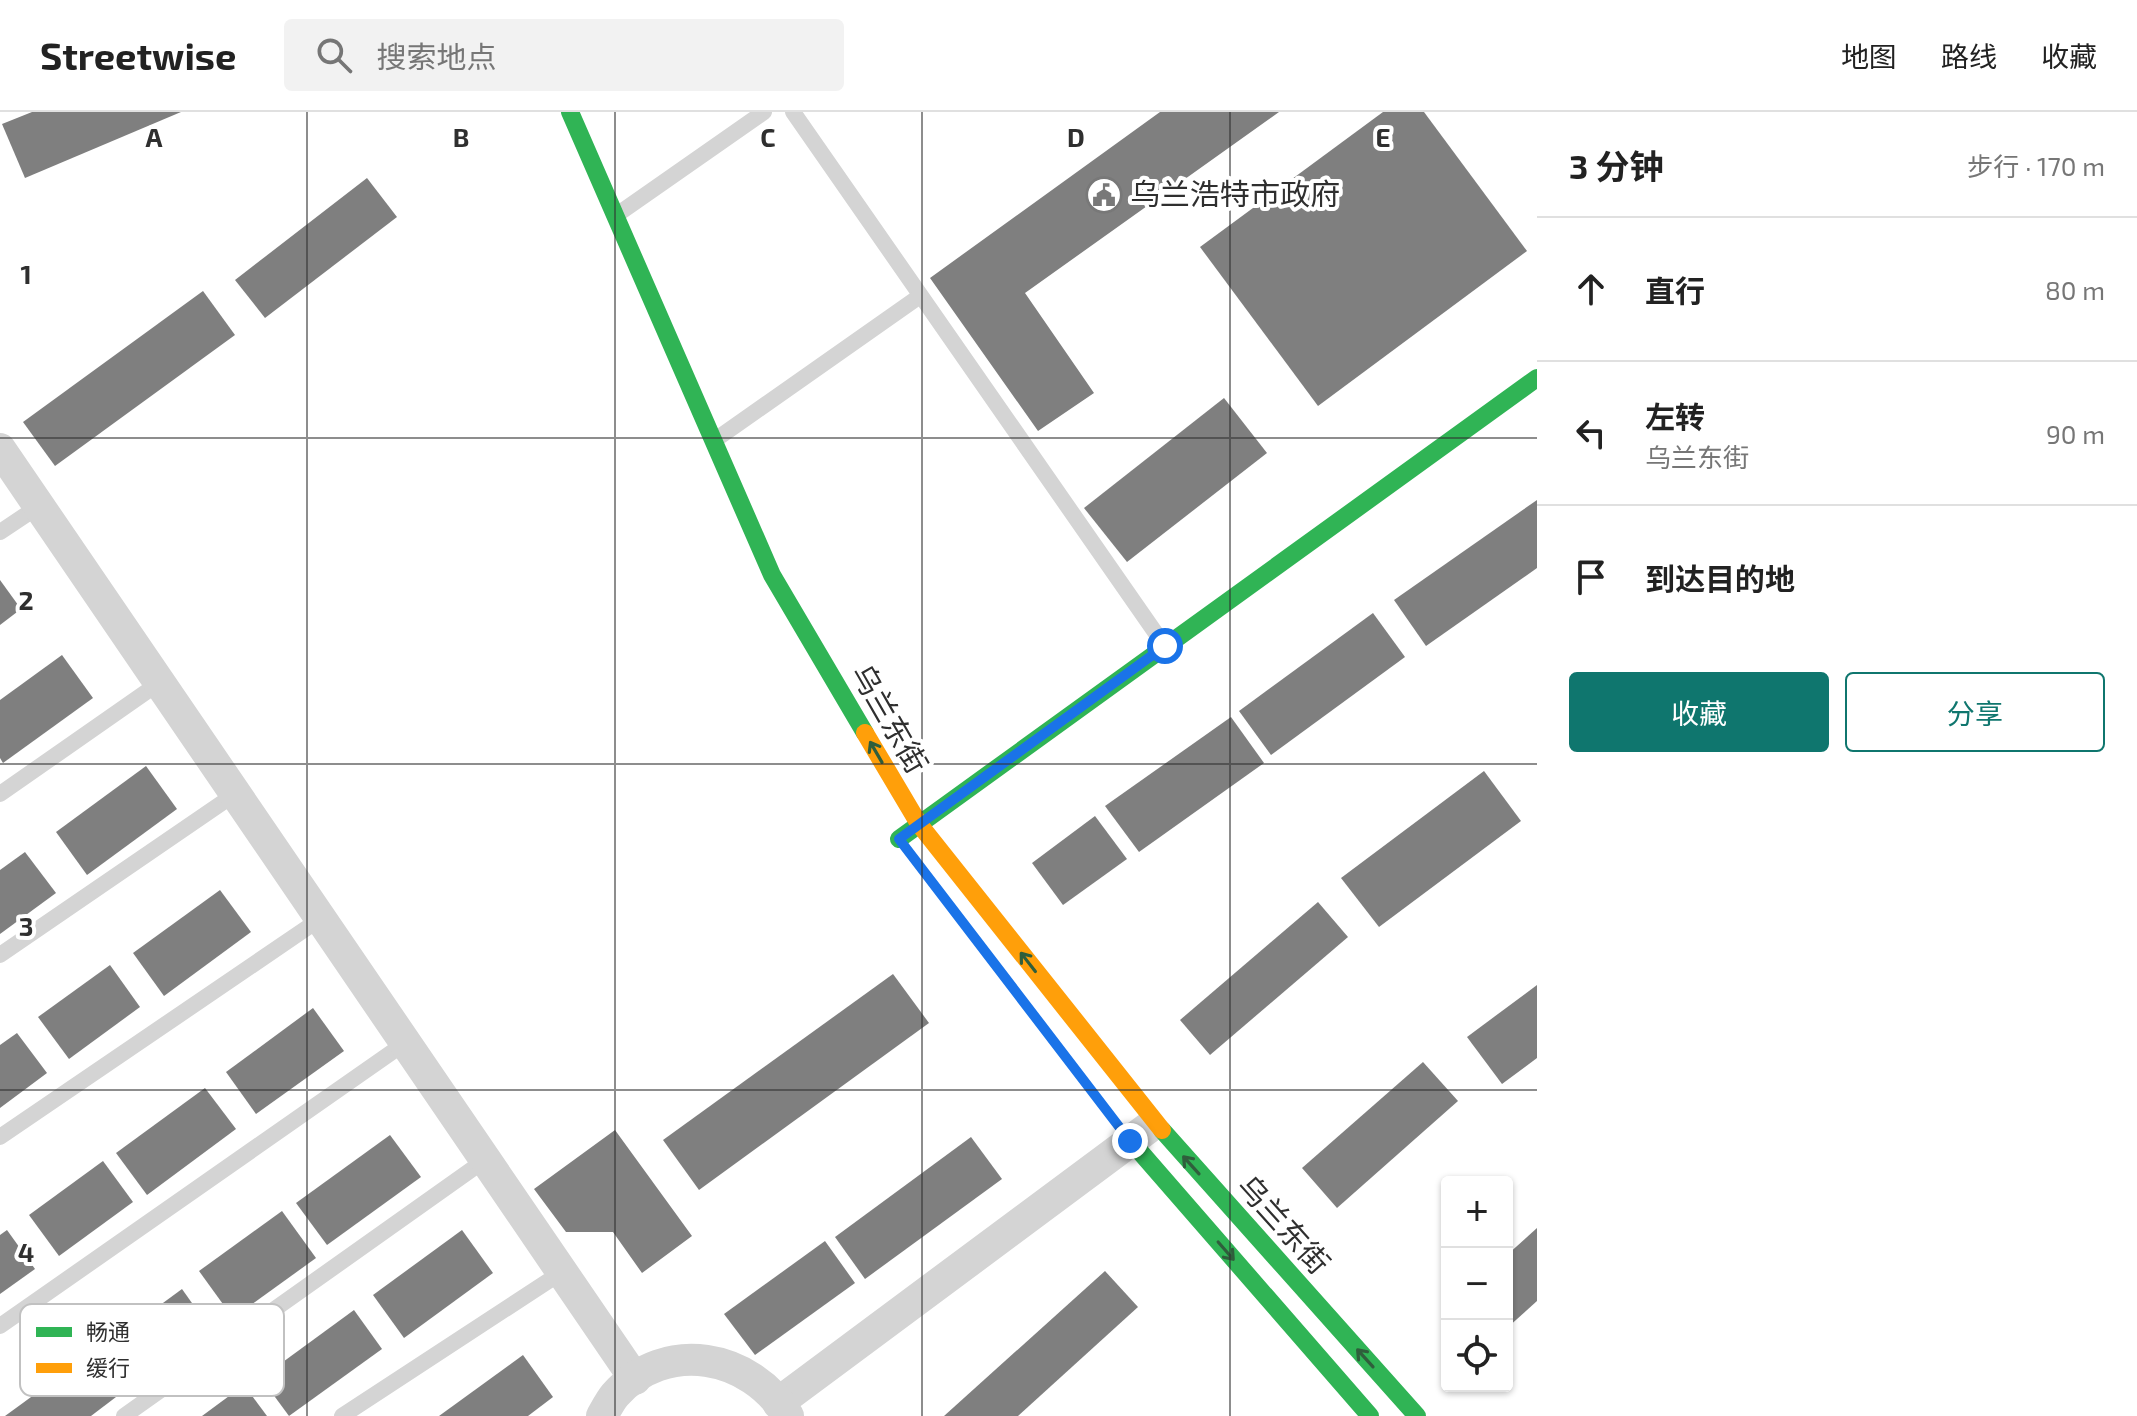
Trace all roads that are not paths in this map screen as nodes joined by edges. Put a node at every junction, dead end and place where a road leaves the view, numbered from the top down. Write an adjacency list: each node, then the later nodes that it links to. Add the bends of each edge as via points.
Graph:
1 (570, 112): 4 (main road, 乌兰东街)
2 (764, 112): 4 (lane)
3 (793, 112): 5 (lane)
4 (615, 216): 7 (main road, 乌兰东街)
5 (920, 296): 7 (lane); 11 (lane)
6 (1537, 378): 11 (main road)
7 (714, 440): 15 (main road, 乌兰东街, one-way to 7, via 772,575)
8 (0, 449): 9 (street)
9 (39, 506): 10 (lane); 12 (street)
10 (0, 532)
11 (1165, 646): 15 (main road)
12 (159, 683): 13 (lane); 14 (street)
13 (0, 794)
14 (235, 794): 17 (street); 18 (lane)
15 (919, 824): 16 (main road); 20 (main road, 乌兰东街, one-way to 15)
16 (900, 839)
17 (320, 919): 19 (street); 21 (lane)
18 (0, 955)
19 (405, 1043): 22 (street); 24 (lane)
20 (1135, 1131): 30 (street); 34 (main road, 乌兰东街, one-way to 34); 35 (main road, 乌兰东街, one-way to 20)
21 (0, 1137)
22 (485, 1160): 23 (street); 25 (lane)
23 (562, 1272): 28 (street); 32 (lane)
24 (31, 1304)
25 (282, 1304)
26 (20, 1312): 27 (lane)
27 (0, 1326)
28 (635, 1379): 30 (street, via 675,1361 708,1360 740,1369 767,1388); 33 (street, via 615,1394)
29 (152, 1396): 31 (lane)
30 (783, 1409)
31 (124, 1416)
32 (342, 1416)
33 (602, 1416)
34 (1370, 1416)
35 (1417, 1416)

